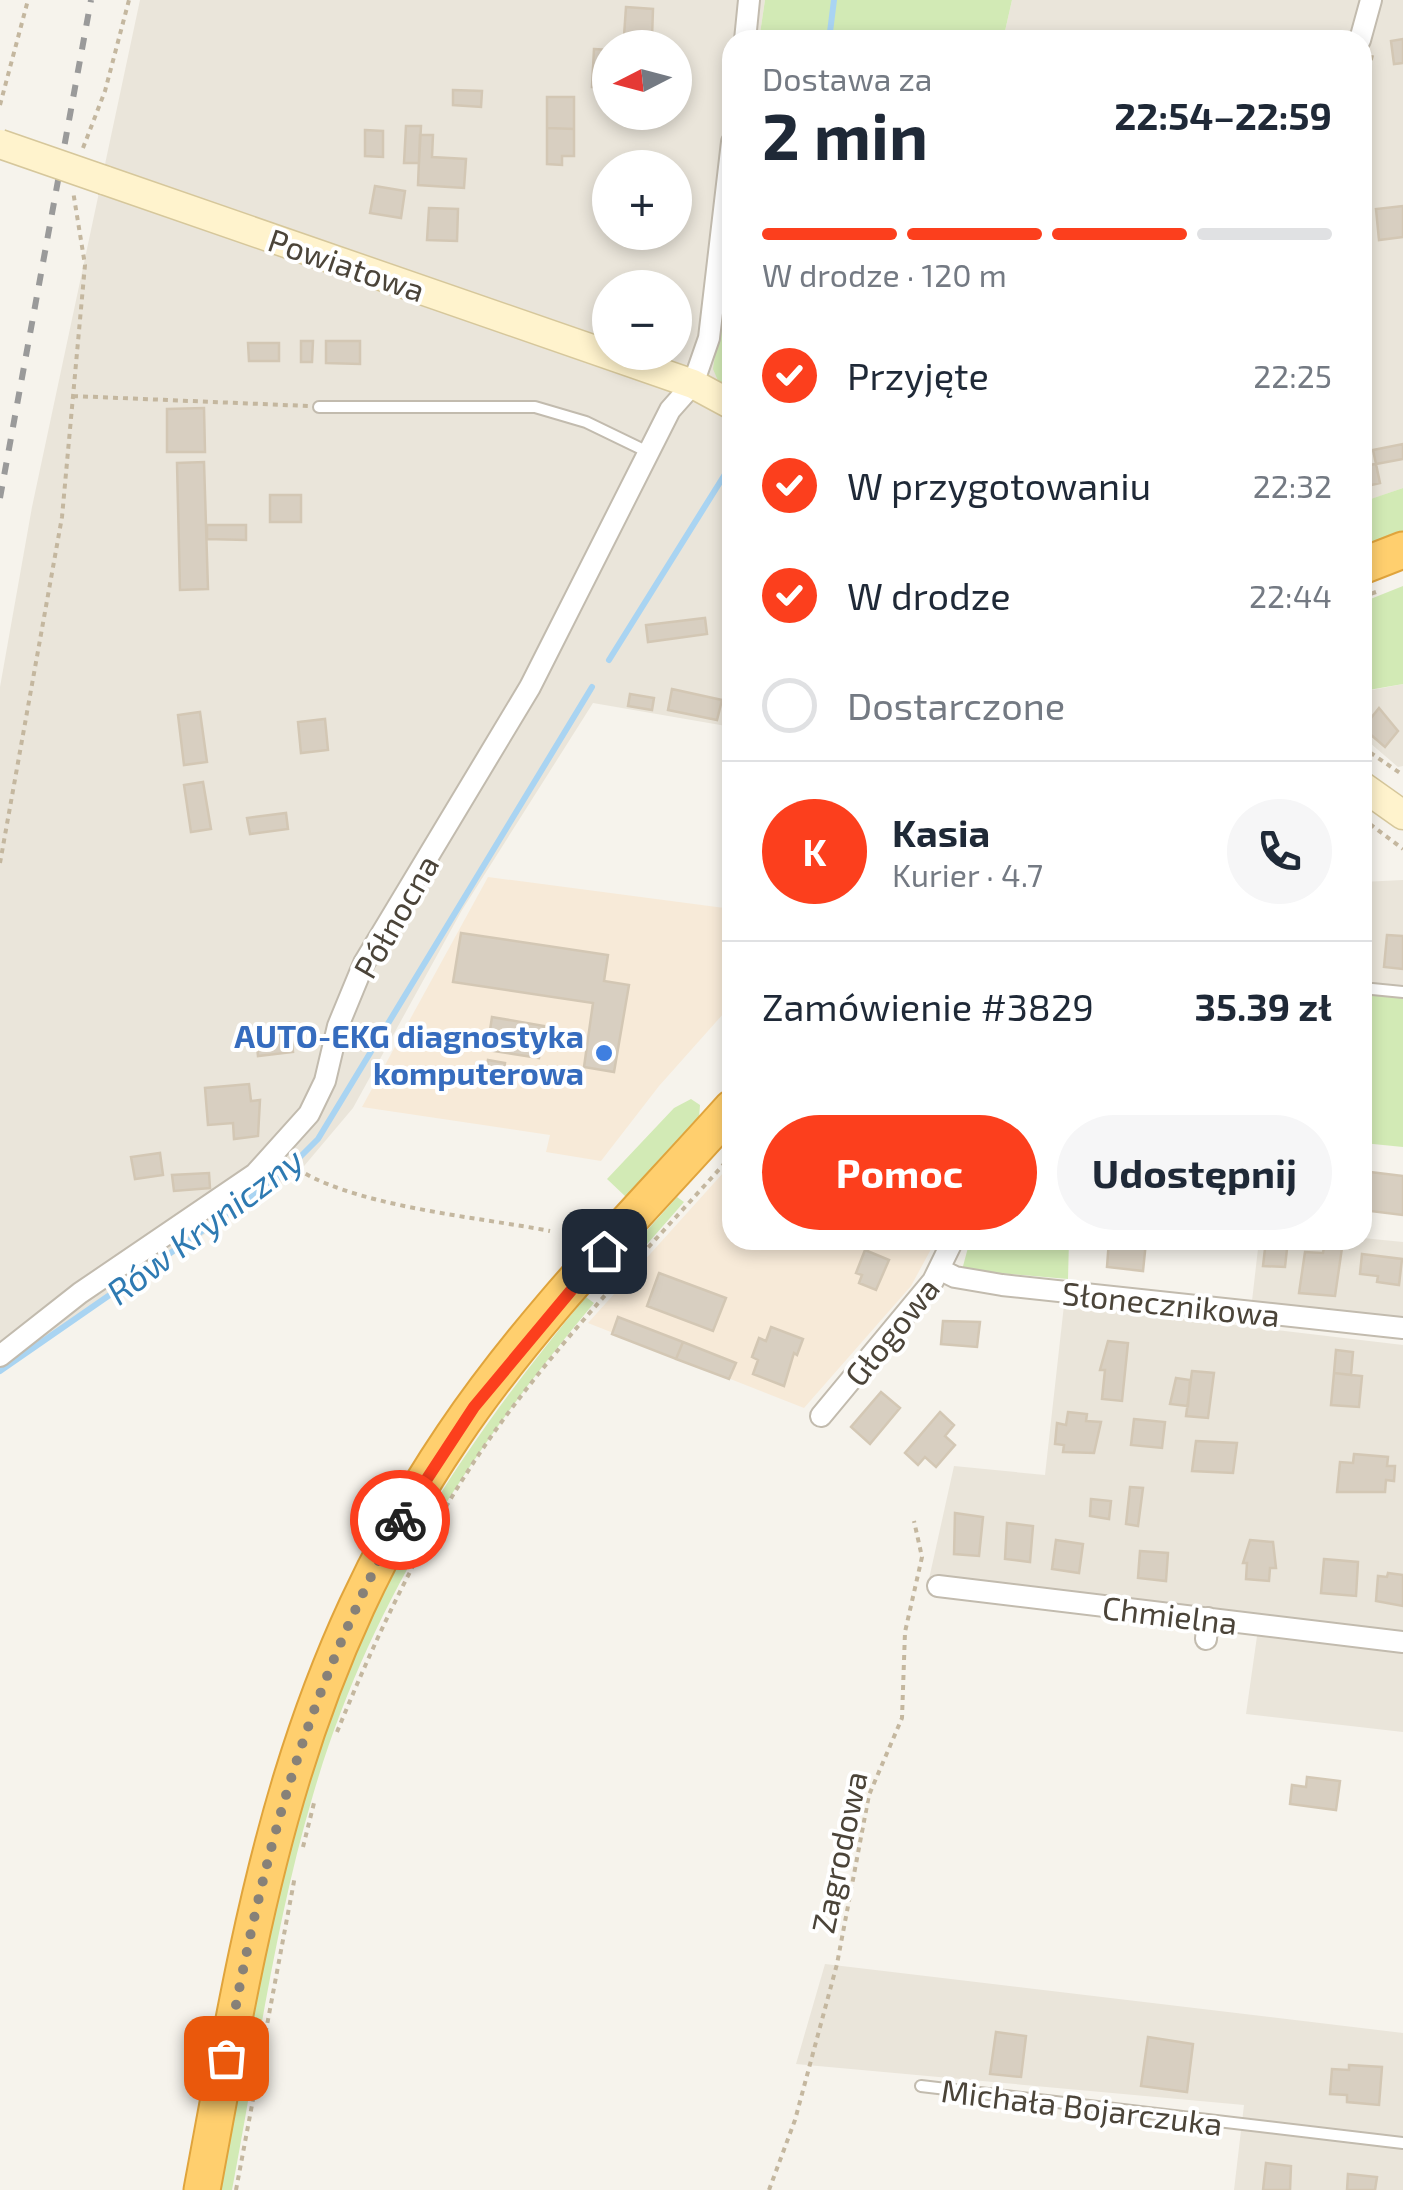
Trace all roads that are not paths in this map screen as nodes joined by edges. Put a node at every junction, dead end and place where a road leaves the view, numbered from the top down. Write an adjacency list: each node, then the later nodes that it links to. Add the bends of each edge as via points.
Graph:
1 (749, 0): 3 (street)
2 (1371, 0): 4 (street)
3 (746, 30)
4 (1363, 30)
5 (0, 144): 7 (main road, Powiatowa, bridge)
6 (722, 227): 7 (street, via 709,338)
7 (693, 384): 8 (main road, Powiatowa); 10 (street, Północna)
8 (722, 400)
9 (320, 406): 10 (lane, via 534,406)
10 (648, 452): 21 (street, Północna, via 530,688 364,963 309,1114 255,1174 80,1292)
11 (1403, 550): 12 (highway)
12 (1372, 562)
13 (1372, 793): 14 (main road)
14 (1403, 815)
15 (1372, 989): 16 (lane)
16 (1403, 992)
17 (722, 1119): 27 (highway, via 484,1394 432,1468 366,1584 316,1696 279,1810)
18 (949, 1250): 19 (street, Głogowa)
19 (941, 1270): 20 (street, Słonecznikowa, via 1002,1285); 22 (street, Głogowa)
20 (1403, 1328)
21 (0, 1356)
22 (820, 1416)
23 (938, 1586): 24 (street, Chmielna, via 1207,1628)
24 (1403, 1642)
25 (921, 2086): 26 (lane, Michała Bojarczuka)
26 (1403, 2143)
27 (202, 2190)

